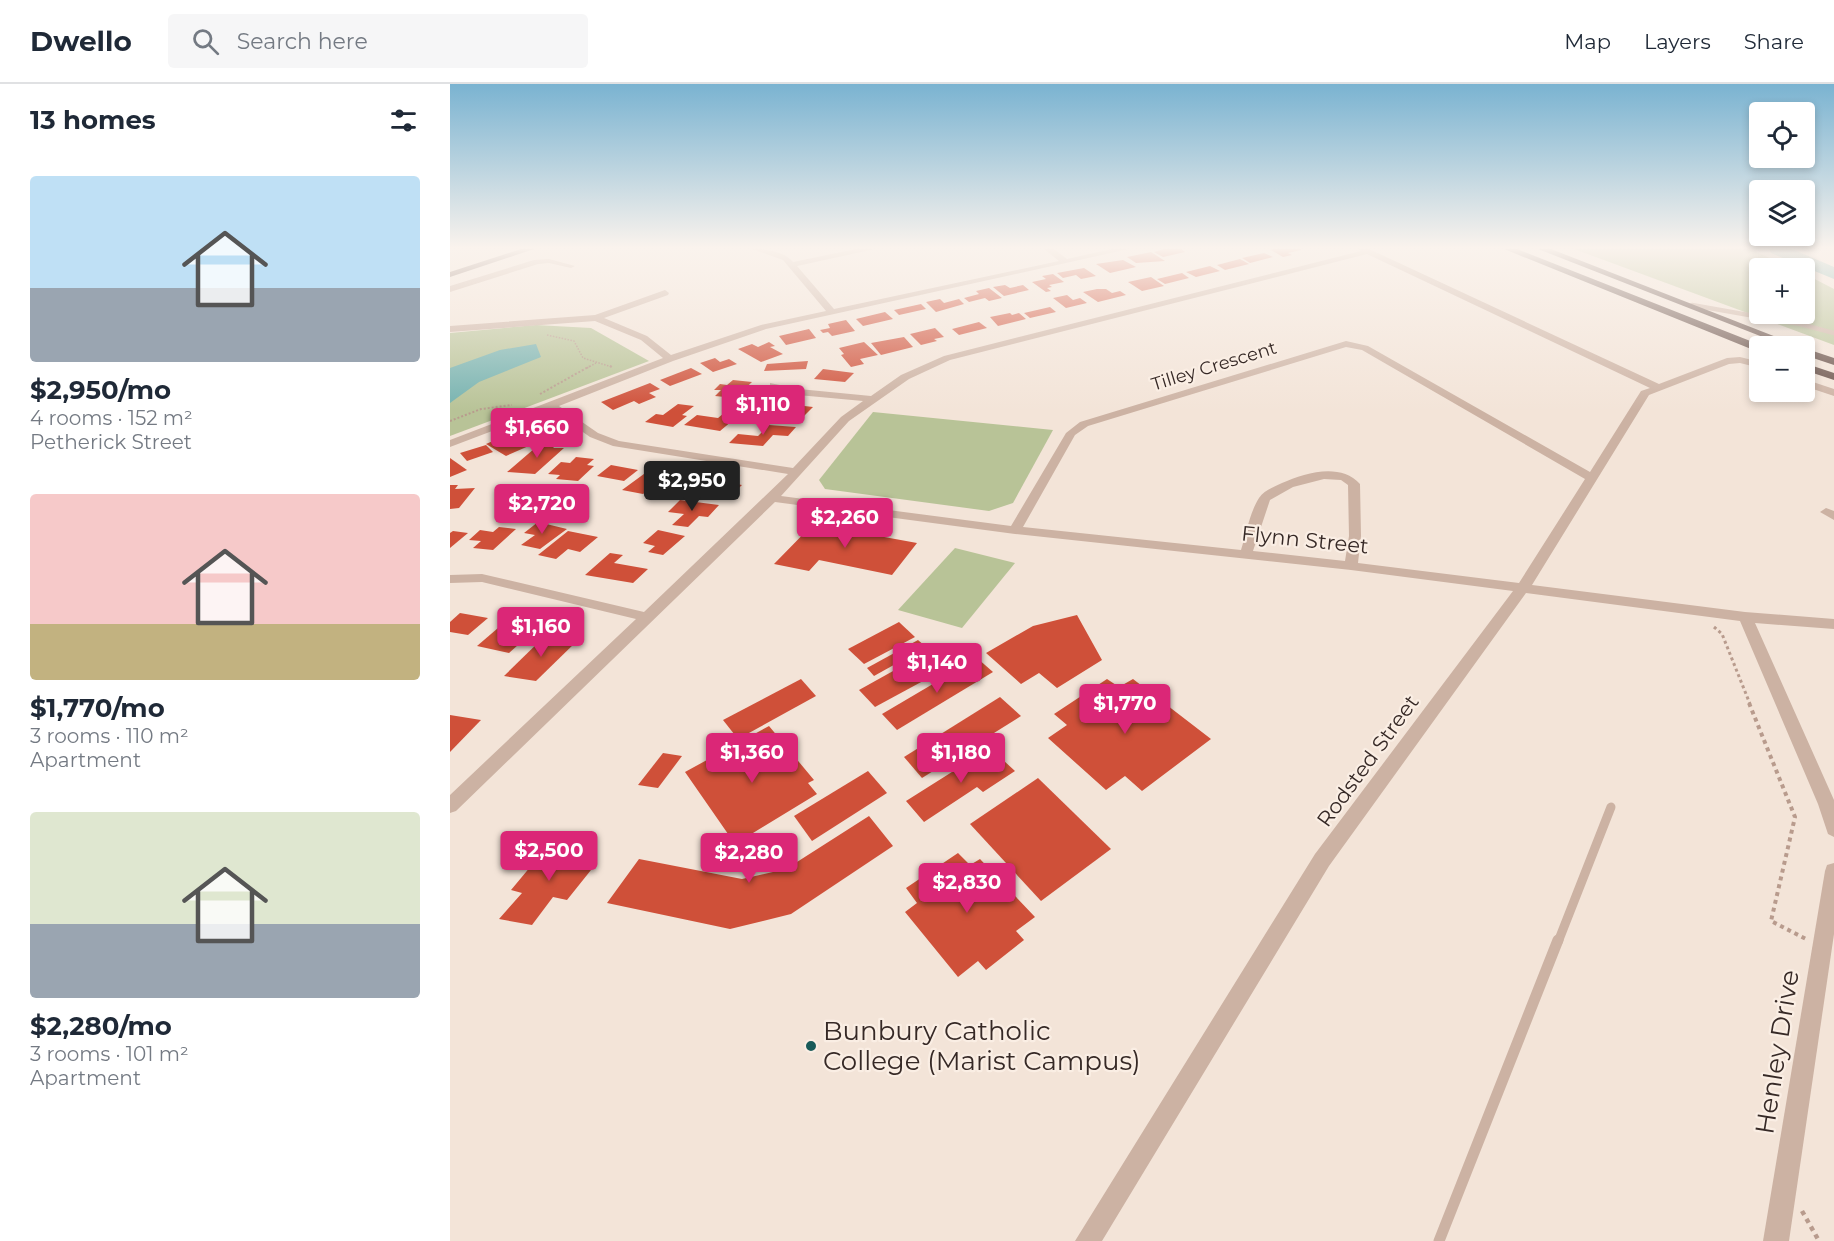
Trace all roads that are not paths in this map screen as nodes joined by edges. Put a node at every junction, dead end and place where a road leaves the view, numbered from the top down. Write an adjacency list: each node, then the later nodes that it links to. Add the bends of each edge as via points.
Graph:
1 (641, 303): 9 (street)
2 (824, 303): 8 (street)
3 (878, 303): 8 (street)
4 (1159, 303): 24 (street, via 957,354 916,371)
5 (1477, 303): 22 (street)
6 (1644, 303): 13 (highway)
7 (1681, 303): 11 (lane); 12 (highway)
8 (832, 313): 15 (street, via 764,327)
9 (596, 318): 10 (street); 15 (street, via 644,338)
10 (450, 329)
11 (1834, 333)
12 (1768, 336)
13 (1749, 345)
14 (1815, 355): 17 (highway)
15 (670, 359): 25 (street)
16 (1749, 362): 22 (street, Rodsted Street, via 1732,360)
17 (1834, 362)
18 (1815, 370): 19 (highway)
19 (1834, 377)
20 (774, 385): 24 (street, via 798,392)
21 (1815, 386): 23 (street)
22 (1657, 387): 28 (street, Rodsted Street, via 1646,393)
23 (1834, 393)
24 (870, 399): 27 (street, via 845,419)
25 (551, 405): 26 (street); 27 (street, via 594,435 617,444)
26 (450, 444)
27 (796, 472): 29 (street)
28 (1591, 477): 30 (street, Tilley Crescent, via 1365,348 1346,344 1084,424 1071,433); 34 (street, Rodsted Street)
29 (772, 498): 30 (street, Flynn Street); 35 (street)
30 (1015, 530): 31 (street, Flynn Street)
31 (1246, 554): 32 (street, Flynn Street); 32 (street, via 1269,494 1319,475 1337,475 1354,484)
32 (1351, 566): 34 (street, Flynn Street)
33 (450, 579): 35 (street, via 482,578)
34 (1523, 588): 36 (street, Flynn Street); 42 (street, Rodsted Street, via 1322,860)
35 (646, 616): 38 (street)
36 (1745, 617): 37 (street, Flynn Street); 40 (street, via 1827,804)
37 (1834, 624)
38 (450, 806)
39 (1611, 807): 43 (lane)
40 (1834, 829)
41 (1833, 879): 44 (street, Henley Drive)
42 (1088, 1241)
43 (1439, 1241)
44 (1776, 1241)

